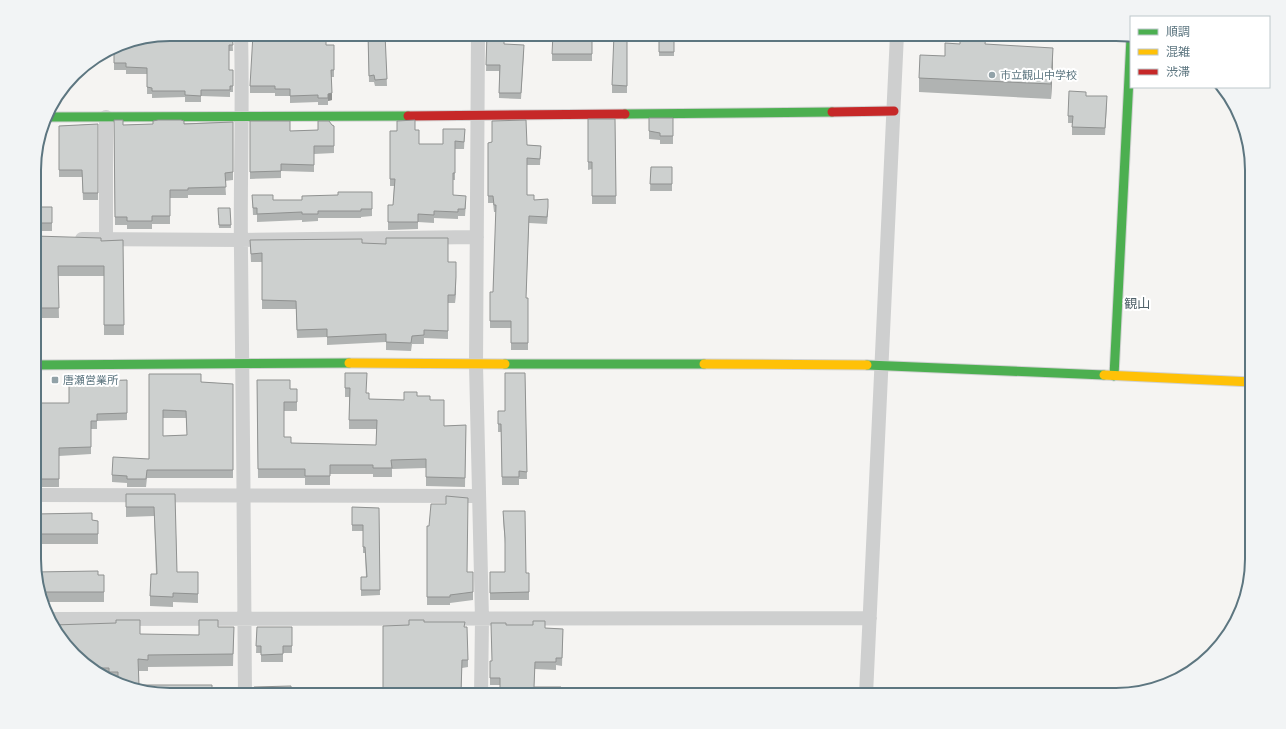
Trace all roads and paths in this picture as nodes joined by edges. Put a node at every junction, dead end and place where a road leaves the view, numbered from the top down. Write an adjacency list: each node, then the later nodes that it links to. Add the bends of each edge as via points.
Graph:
1 (241, 41): 6 (street)
2 (478, 41): 7 (street)
3 (897, 41): 5 (street)
4 (1130, 58): 18 (street)
5 (894, 111): 7 (street); 17 (street)
6 (243, 116): 7 (street); 9 (street); 13 (street)
7 (477, 116): 10 (street)
8 (53, 117): 9 (street)
9 (106, 117): 12 (street)
10 (476, 237): 13 (street); 16 (street)
11 (67, 239): 12 (street)
12 (106, 239): 13 (street)
13 (241, 240): 14 (street)
14 (242, 363): 15 (street); 16 (street); 21 (street)
15 (41, 365)
16 (476, 365): 17 (street); 22 (street)
17 (881, 365): 18 (street); 24 (street)
18 (1114, 376): 19 (street)
19 (1245, 382)
20 (41, 495): 21 (street)
21 (245, 495): 22 (street); 23 (street)
22 (479, 496): 26 (street)
23 (245, 618): 25 (street); 26 (street); 27 (street)
24 (870, 618): 26 (street); 29 (street)
25 (56, 619)
26 (482, 619): 28 (street)
27 (245, 688)
28 (481, 688)
29 (866, 688)

